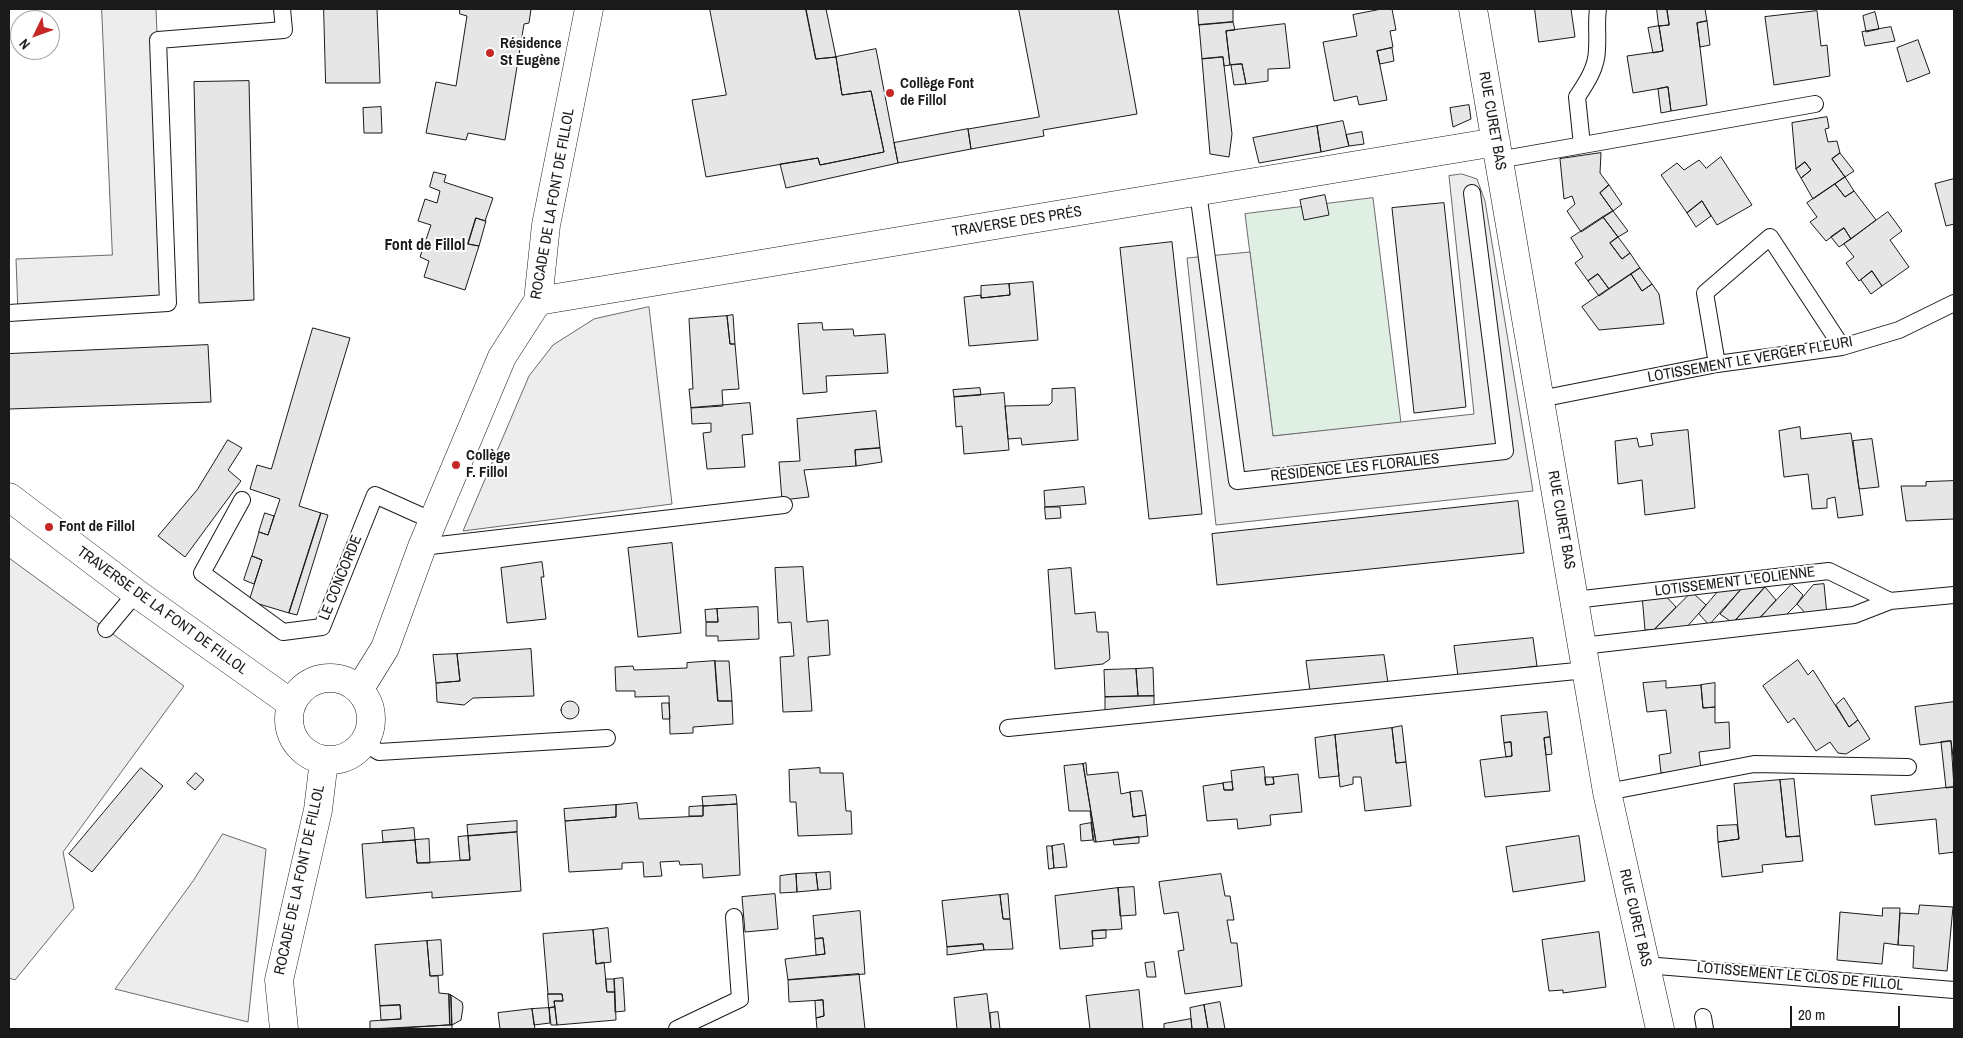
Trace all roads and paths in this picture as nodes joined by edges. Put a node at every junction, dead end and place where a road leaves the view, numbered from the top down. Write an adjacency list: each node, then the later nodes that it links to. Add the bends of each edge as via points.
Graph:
1 (282, 9): 12 (lane, via 284,30 158,40 168,303)
2 (589, 9): 10 (street, ROCADE DE LA FONT DE FILLOL, via 546,225)
3 (1473, 9): 7 (street, RUE CURET BAS)
4 (1598, 9): 6 (lane, via 1595,25 1598,50 1590,78 1577,97)
5 (1815, 104): 6 (lane)
6 (1582, 145): 7 (lane)
7 (1497, 151): 8 (street, TRAVERSE DES PRÉS); 15 (street, RUE CURET BAS)
8 (1198, 192): 9 (lane, RÉSIDENCE LES FLORALIES, via 1237,481 1505,451); 10 (street, TRAVERSE DES PRÉS)
9 (1472, 193)
10 (538, 300): 19 (street, ROCADE DE LA FONT DE FILLOL, via 502,357)
11 (1954, 303): 13 (lane, LOTISSEMENT LE VERGER FLEURI, via 1899,330)
12 (9, 313)
13 (1842, 347): 14 (lane, LOTISSEMENT LE VERGER FLEURI); 14 (lane, via 1770,237 1705,294)
14 (1717, 364): 15 (lane, LOTISSEMENT LE VERGER FLEURI)
15 (1540, 399): 23 (street, RUE CURET BAS)
16 (9, 497): 21 (street, TRAVERSE DE LA FONT DE FILLOL)
17 (242, 500): 19 (lane, LE CONCORDE, via 202,573 283,632 322,627 375,495)
18 (784, 505): 20 (lane)
19 (433, 521): 20 (street, ROCADE DE LA FONT DE FILLOL)
20 (422, 547): 27 (street, ROCADE DE LA FONT DE FILLOL, via 385,648)
21 (136, 593): 25 (lane); 28 (street, TRAVERSE DE LA FONT DE FILLOL)
22 (1954, 595): 24 (lane)
23 (1574, 600): 24 (lane, LOTISSEMENT L'EOLIENNE, via 1829,571); 26 (street, RUE CURET BAS)
24 (1890, 601): 26 (lane, via 1854,615)
25 (106, 629)
26 (1584, 658): 29 (lane); 34 (street, RUE CURET BAS)
27 (359, 690): 28 (street, via 347,682 327,678 306,686); 31 (street, via 369,706 371,719)
28 (292, 704): 32 (street, via 290,728 294,739 312,756)
29 (1008, 728)
30 (607, 738): 31 (lane, via 379,752)
31 (364, 743): 32 (street, via 346,757)
32 (324, 760): 38 (street, ROCADE DE LA FONT DE FILLOL, via 318,810 279,980)
33 (1908, 767): 34 (lane, via 1754,764)
34 (1607, 792): 36 (street, RUE CURET BAS)
35 (734, 917): 39 (lane, via 740,1000)
36 (1646, 965): 37 (lane, LOTISSEMENT LE CLOS DE FILLOL); 40 (street, RUE CURET BAS)
37 (1954, 990)
38 (284, 1029)
39 (678, 1029)
40 (1660, 1029)

